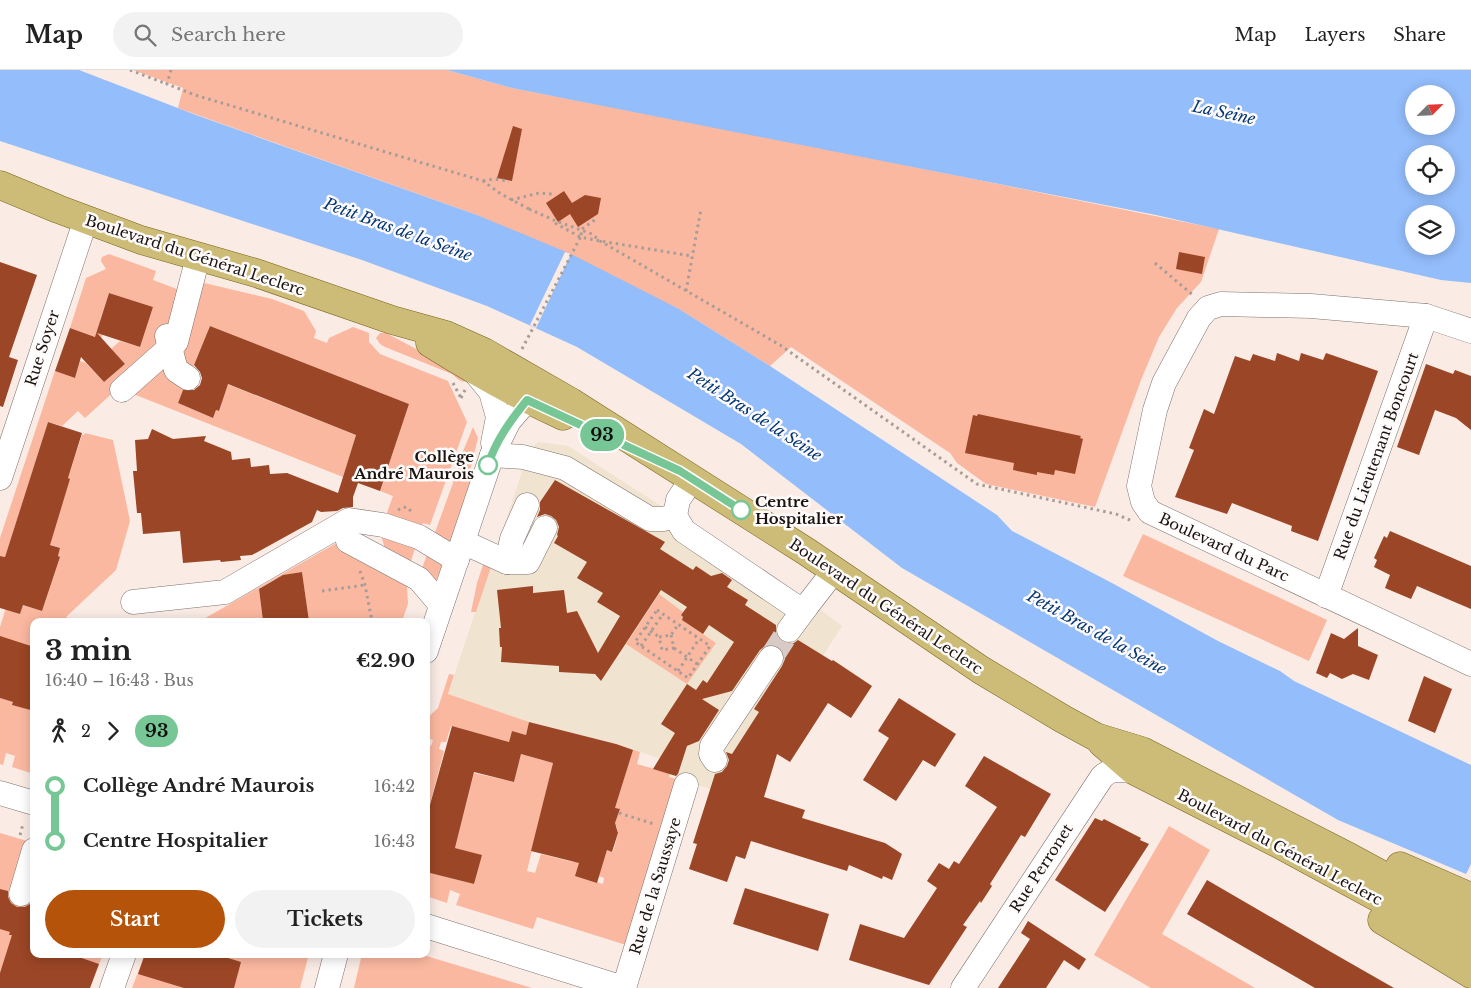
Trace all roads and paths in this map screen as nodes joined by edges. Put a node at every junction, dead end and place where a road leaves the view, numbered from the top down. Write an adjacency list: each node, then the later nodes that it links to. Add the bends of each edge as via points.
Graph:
1 (130, 70): 3 (path)
2 (171, 70): 3 (path)
3 (167, 84): 4 (path)
4 (482, 181): 5 (path); 8 (path)
5 (508, 181)
6 (0, 185): 12 (main road, Boulevard du Général Leclerc)
7 (552, 194): 8 (path, via 539,193)
8 (511, 200): 9 (path)
9 (529, 209): 13 (path); 14 (path, via 592,234)
10 (701, 209): 16 (path)
11 (596, 218): 13 (path, bridge, via 582,229)
12 (86, 219): 15 (main road, Boulevard du Général Leclerc); 34 (street, Rue Soyer)
13 (580, 236): 14 (path); 24 (path)
14 (600, 241): 16 (path); 18 (path)
15 (192, 255): 21 (main road, Boulevard du Général Leclerc, via 256,273); 23 (street, via 176,342)
16 (692, 256): 18 (path)
17 (1155, 263): 19 (path)
18 (686, 291): 36 (path, via 780,345 977,484 1116,514 1131,521)
19 (1208, 308): 20 (street, via 1220,304 1311,306); 36 (street, Boulevard du Parc, via 1199,318 1164,383 1155,410 1139,486 1143,502)
20 (1426, 316): 22 (street); 46 (street, Rue du Lieutenant Boncourt)
21 (392, 320): 25 (main road, Boulevard du Général Leclerc); 28 (main road, Boulevard du Général Leclerc, via 446,335 484,352)
22 (1471, 331)
23 (169, 349): 26 (street, via 176,370); 27 (street)
24 (522, 349)
25 (462, 374): 29 (main road, Boulevard du Général Leclerc); 30 (path); 31 (street, via 491,392)
26 (188, 378)
27 (122, 390)
28 (559, 395): 29 (street, via 529,389); 33 (main road, Boulevard du Général Leclerc)
29 (521, 396): 31 (street); 32 (street); 33 (main road, Boulevard du Général Leclerc)
30 (461, 398)
31 (498, 417): 32 (street)
32 (492, 455): 37 (street, via 523,457 565,468 650,519); 40 (street)
33 (686, 475): 37 (street, via 678,500); 43 (main road, Boulevard du Général Leclerc)
34 (0, 478)
35 (526, 505): 41 (street, via 512,540)
36 (1150, 512): 46 (street, Boulevard du Parc)
37 (680, 523): 49 (street, via 772,591 795,606)
38 (545, 528): 41 (street, via 528,562)
39 (348, 541): 48 (street, via 419,579)
40 (460, 551): 41 (street); 47 (street, via 383,525 349,520 225,592); 48 (street)
41 (508, 562)
42 (359, 567): 44 (path)
43 (834, 571): 49 (street); 69 (main road, Boulevard du Général Leclerc, via 981,670)
44 (365, 585): 45 (path); 51 (path)
45 (322, 591)
46 (1326, 596): 67 (street, Boulevard du Parc)
47 (133, 602)
48 (441, 605): 59 (street)
49 (803, 607): 54 (street)
50 (663, 614): 52 (path); 53 (path, via 657,610); 55 (path)
51 (371, 618)
52 (678, 624): 56 (path); 58 (path)
53 (645, 628): 55 (path); 60 (path, via 635,642)
54 (789, 630)
55 (651, 632): 57 (path); 60 (path)
56 (671, 635): 57 (path); 61 (path)
57 (659, 637): 62 (path)
58 (699, 638): 64 (path); 66 (path, via 710,646)
59 (430, 639)
60 (641, 646): 63 (path)
61 (674, 648): 62 (path); 64 (path)
62 (662, 650): 63 (path)
63 (657, 657): 68 (path)
64 (687, 657): 66 (path); 68 (path)
65 (771, 658): 70 (street, via 712,746 711,754)
66 (698, 664): 68 (path, via 688,678)
67 (1471, 664)
68 (678, 671)
69 (1096, 737): 71 (main road, Boulevard du Général Leclerc); 78 (main road, Boulevard du Général Leclerc, via 1142,751)
70 (715, 760)
71 (1133, 770): 79 (main road, Boulevard du Général Leclerc); 92 (street, Rue Perronet, via 1116,769 1099,782)
72 (686, 785): 76 (street, Rue de la Saussaye)
73 (0, 793): 74 (street)
74 (28, 813): 77 (path)
75 (619, 813): 76 (path)
76 (672, 830): 91 (street, Rue de la Saussaye)
77 (26, 844): 80 (street)
78 (1351, 858): 81 (main road, via 1372,854); 82 (main road, Boulevard du Général Leclerc)
79 (1355, 886): 84 (main road, Boulevard du Général Leclerc); 87 (main road, via 1374,915)
80 (21, 894)
81 (1471, 897)
82 (1471, 923)
83 (430, 927): 88 (street)
84 (1471, 948)
85 (123, 958): 89 (street)
86 (335, 958): 90 (street)
87 (1471, 974)
88 (598, 984): 91 (street)
89 (112, 988)
90 (327, 988)
91 (623, 988)
92 (963, 988)

